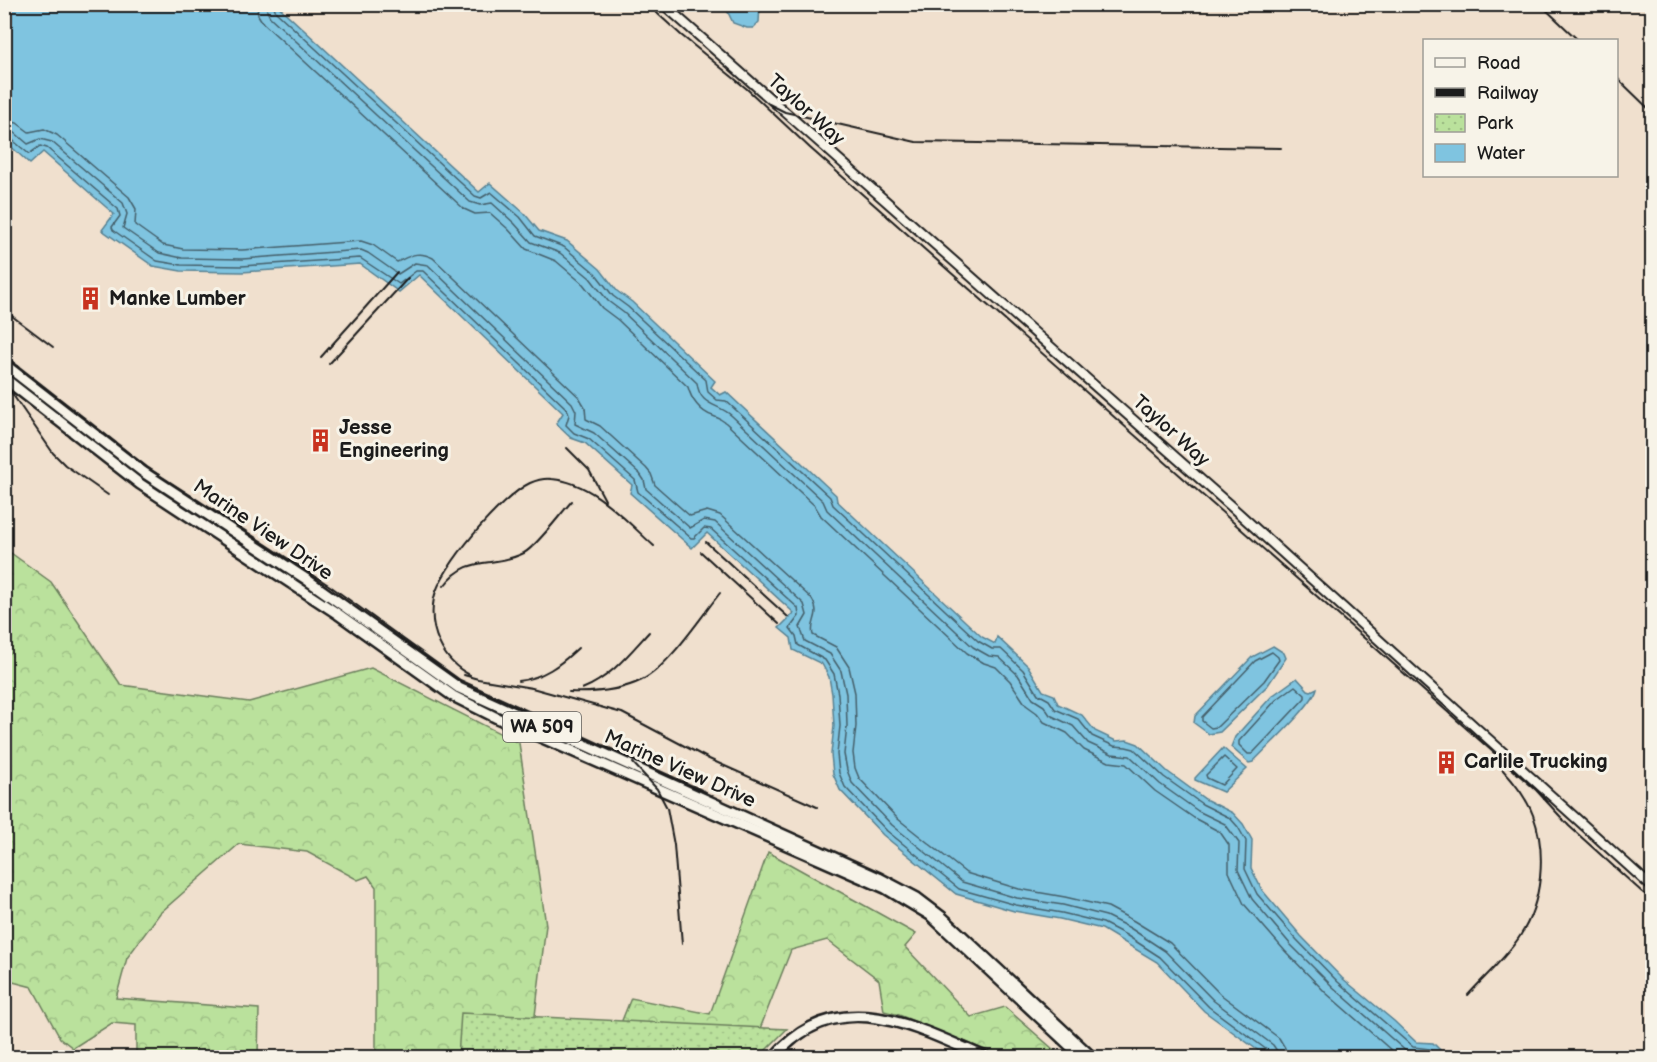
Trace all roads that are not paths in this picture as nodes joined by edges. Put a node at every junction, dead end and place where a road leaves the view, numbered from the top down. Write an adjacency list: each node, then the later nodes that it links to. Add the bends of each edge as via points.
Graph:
1 (663, 4): 4 (street, Taylor Way, via 1227,503)
2 (4, 364): 8 (main road, Marine View Drive / WA 509, via 142,472 306,579 459,688 909,893 942,917)
3 (4, 378): 7 (main road, Marine View Drive / WA 509, via 140,484 328,607 453,696 874,883 930,915)
4 (1653, 887)
5 (773, 1058): 6 (main road, via 810,1026 853,1015 897,1022)
6 (987, 1058)
7 (1083, 1058)
8 (1093, 1058)

